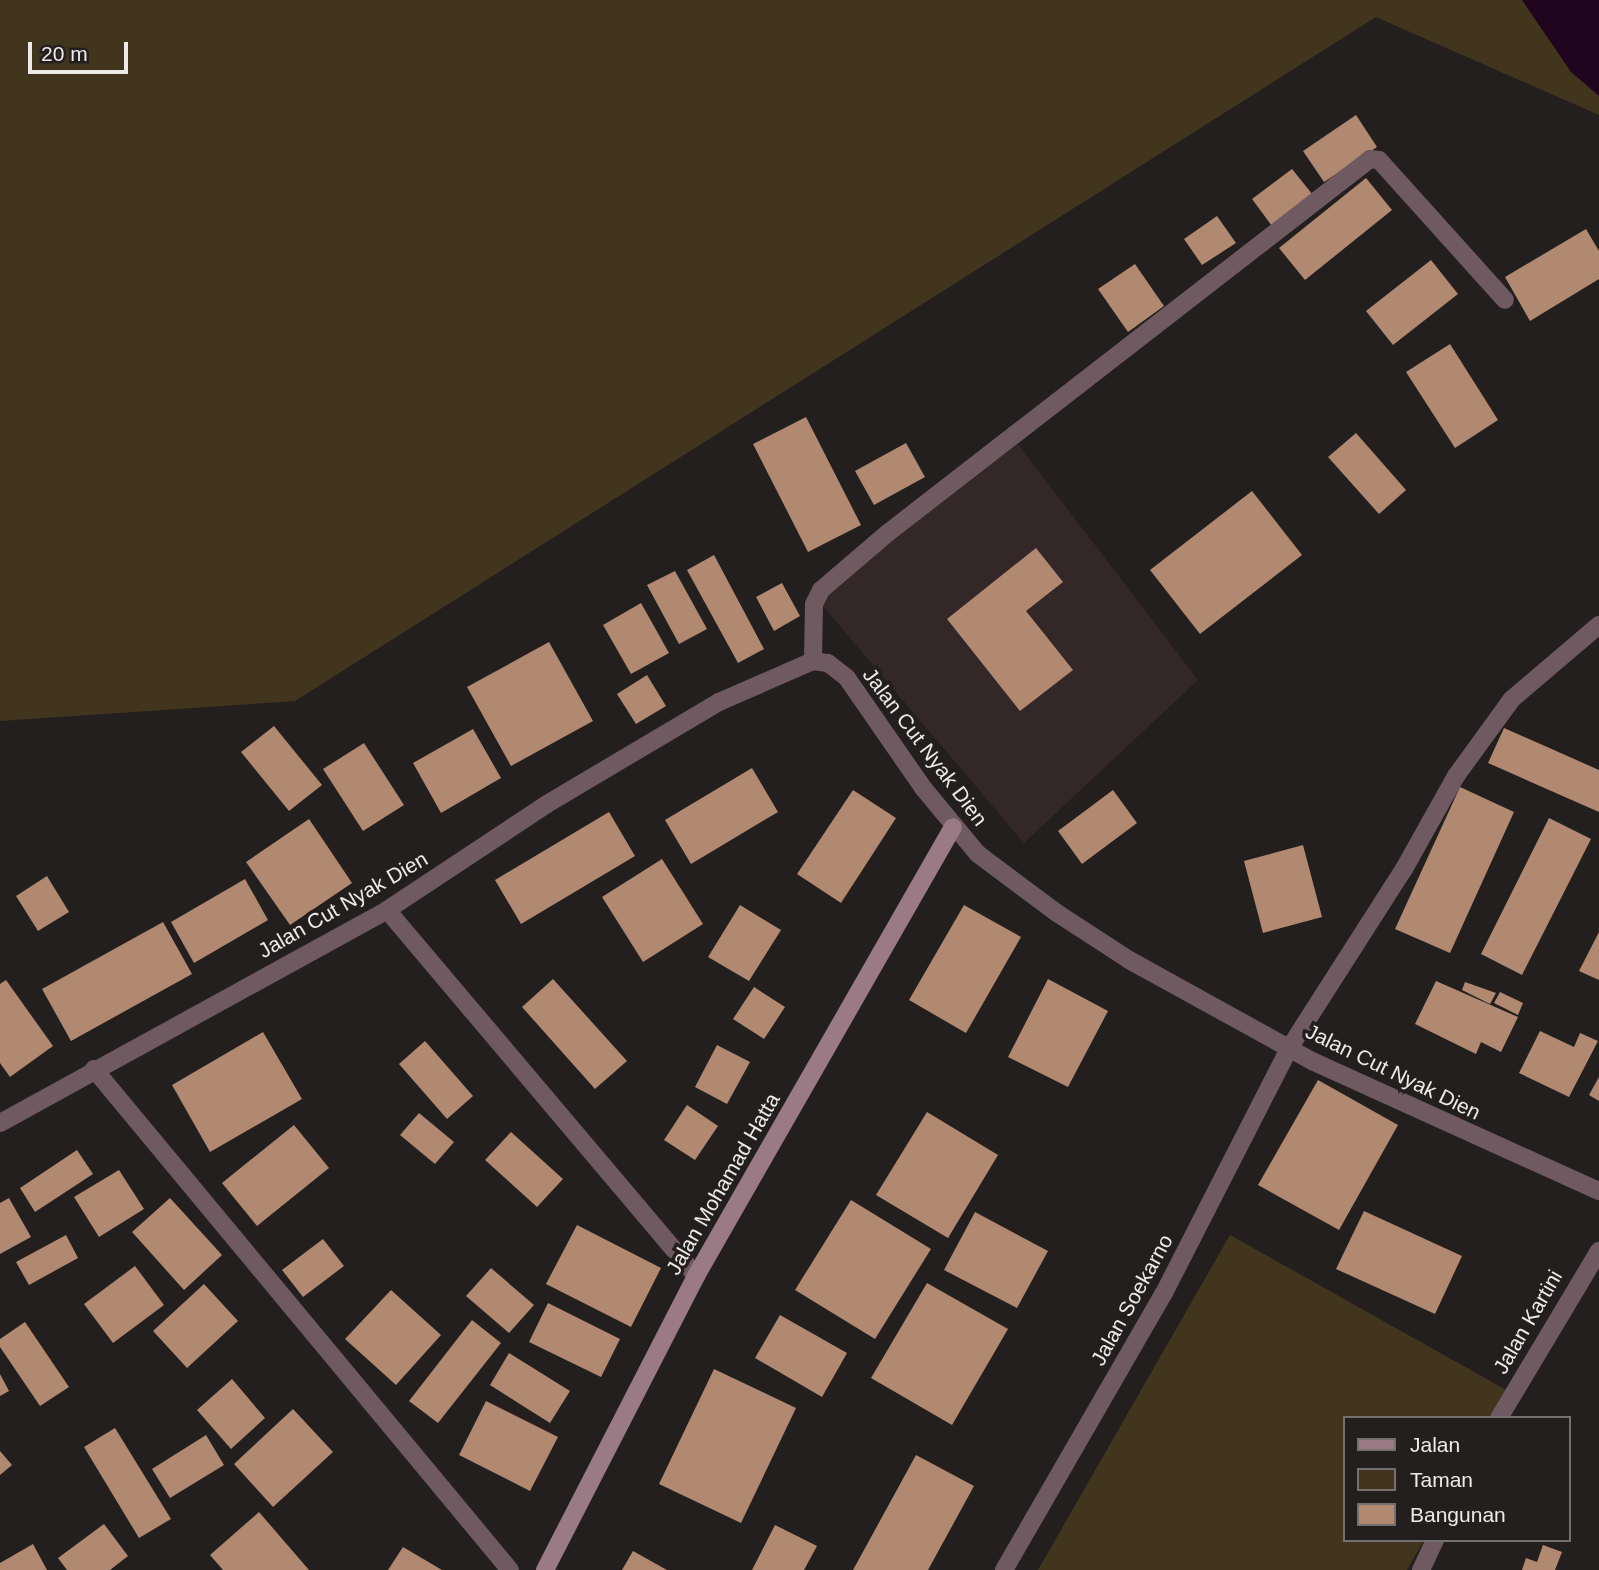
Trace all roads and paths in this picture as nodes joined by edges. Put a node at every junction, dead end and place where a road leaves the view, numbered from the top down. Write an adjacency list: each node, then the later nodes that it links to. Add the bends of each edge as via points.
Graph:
1 (1505, 300): 3 (street, via 1379,160 1370,159 889,532 821,590 814,604)
2 (1599, 625): 6 (street, Jalan Soekarno, via 1540,672 1486,729 1404,870)
3 (813, 661): 4 (street, Jalan Cut Nyak Dien, via 828,663 847,678); 5 (street, Jalan Cut Nyak Dien, via 719,702 547,804)
4 (953, 827): 6 (street, Jalan Cut Nyak Dien, via 999,870 1131,961); 11 (street, Jalan Mohamad Hatta)
5 (387, 910): 7 (street, Jalan Cut Nyak Dien); 11 (street)
6 (1290, 1047): 9 (street, Jalan Cut Nyak Dien, via 1450,1127); 16 (street, Jalan Soekarno, via 1164,1293)
7 (94, 1069): 8 (street, Jalan Cut Nyak Dien); 14 (street)
8 (0, 1123)
9 (1599, 1191)
10 (1599, 1251): 12 (street, Jalan Kartini)
11 (696, 1276): 15 (street, Jalan Mohamad Hatta)
12 (1500, 1416)
13 (1434, 1542): 17 (street)
14 (510, 1570)
15 (545, 1570)
16 (1004, 1570)
17 (1421, 1570)

